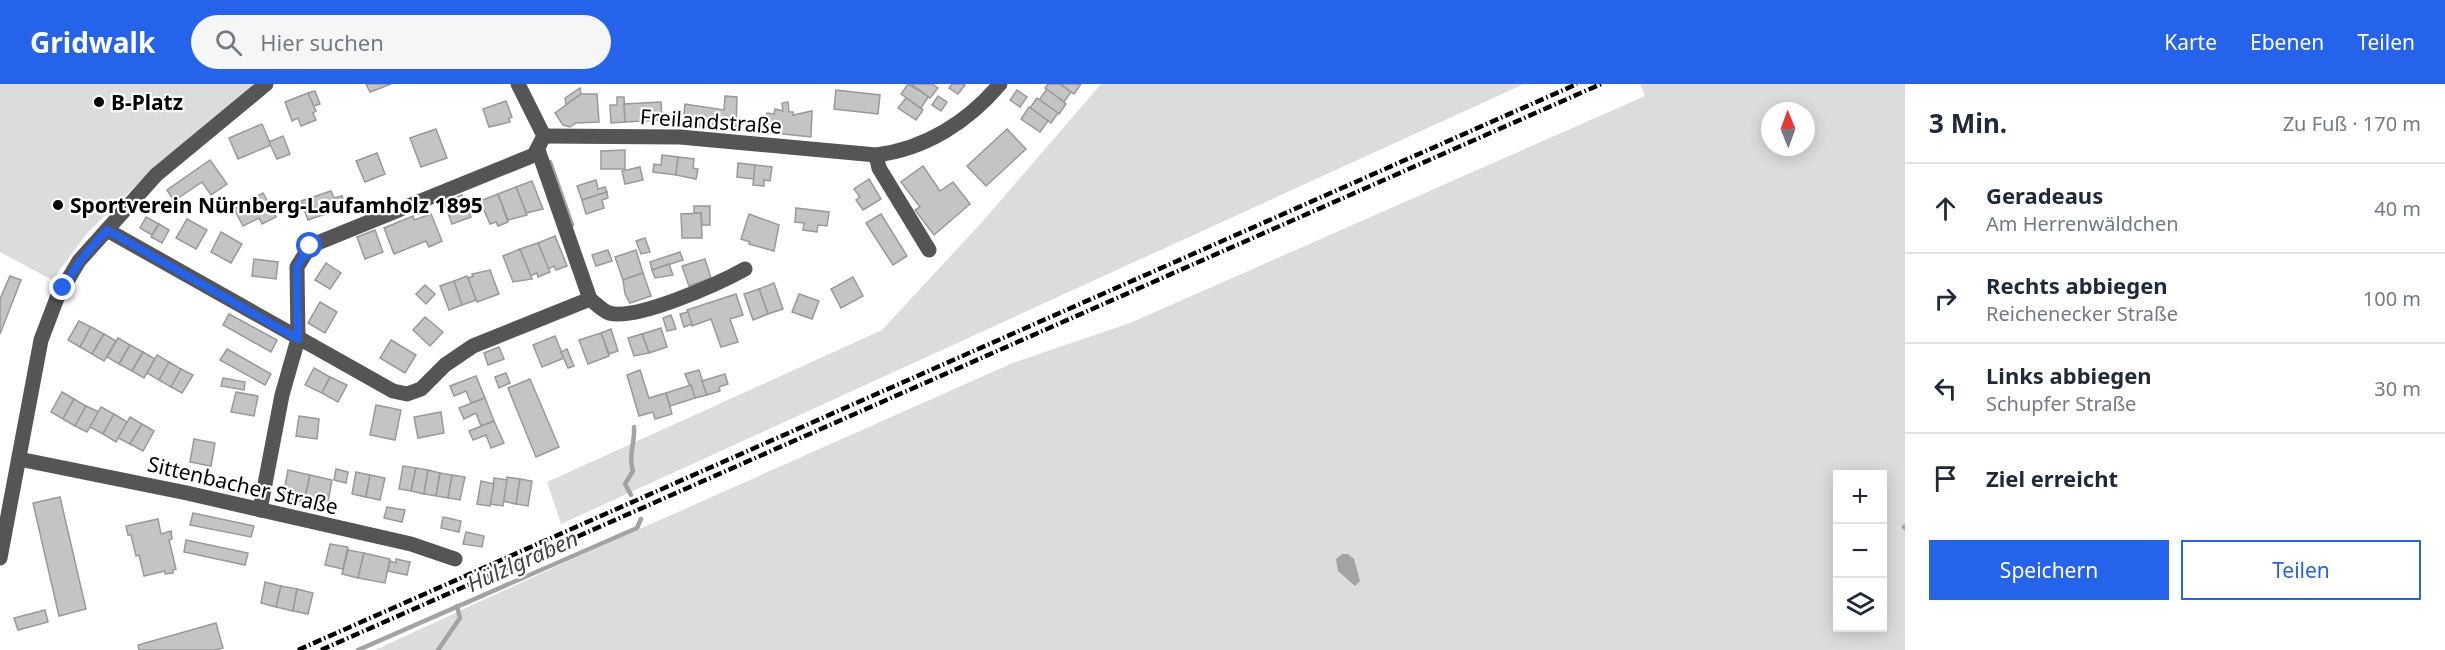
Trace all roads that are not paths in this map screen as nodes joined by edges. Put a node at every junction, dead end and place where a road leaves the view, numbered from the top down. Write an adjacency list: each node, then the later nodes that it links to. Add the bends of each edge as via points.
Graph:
1 (266, 84): 6 (street, via 156,175)
2 (518, 84): 4 (street)
3 (1000, 84): 5 (street, Freilandstraße, via 949,131 900,152)
4 (541, 143): 5 (street, Freilandstraße, via 680,137); 9 (street); 10 (street, via 534,155 310,246 297,267)
5 (876, 155): 7 (street, via 879,168)
6 (107, 230): 10 (street); 11 (street, via 80,261 47,319)
7 (929, 250)
8 (745, 268): 9 (street, via 720,283 629,315 608,313)
9 (590, 299): 10 (street, via 473,346 445,365 421,389 407,394 393,391)
10 (298, 339): 12 (street, via 282,395)
11 (19, 459): 12 (street, Sittenbacher Straße); 13 (street)
12 (260, 510): 14 (street, Sittenbacher Straße, via 411,544)
13 (0, 558)
14 (455, 559)

